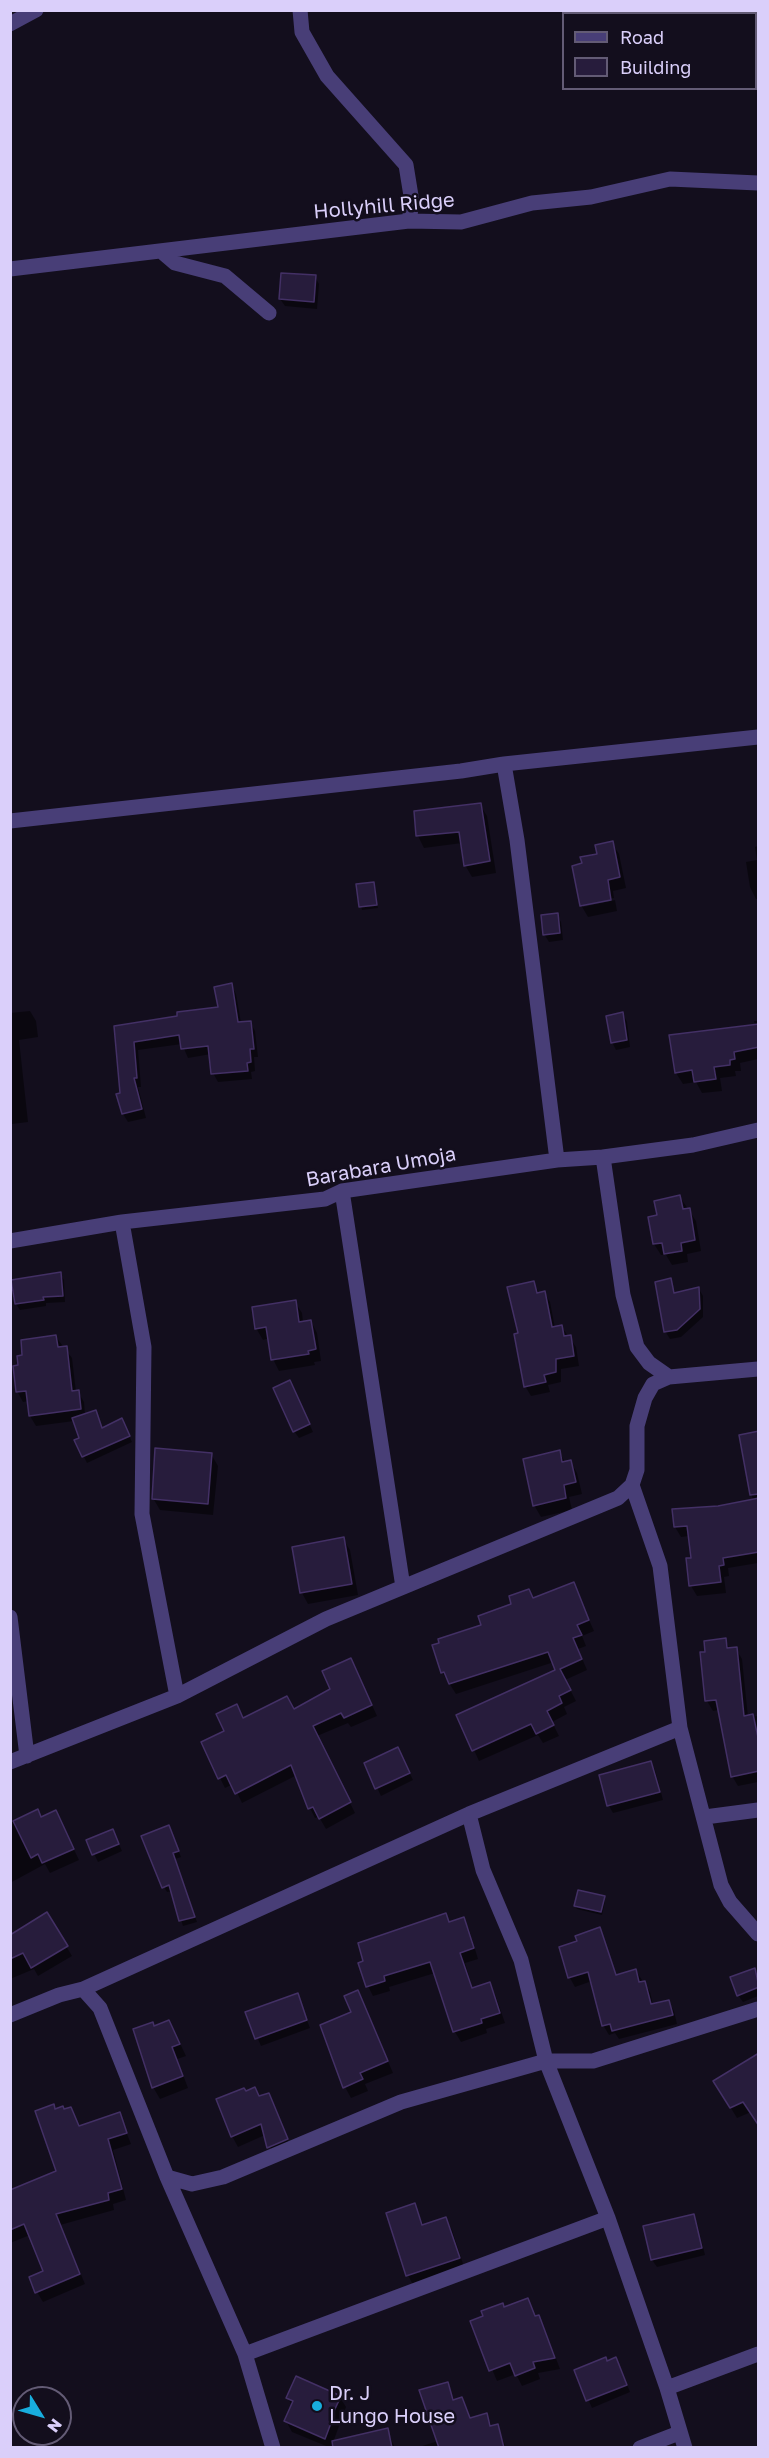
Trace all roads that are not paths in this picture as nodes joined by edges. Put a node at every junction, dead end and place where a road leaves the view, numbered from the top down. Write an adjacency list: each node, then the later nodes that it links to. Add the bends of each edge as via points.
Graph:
1 (36, 10): 3 (street)
2 (298, 12): 5 (street, via 302,32 327,76 406,165 412,202)
3 (10, 24)
4 (759, 183): 5 (street, Hollyhill Ridge, via 670,179 591,197 532,203 461,222)
5 (409, 221): 6 (street, Hollyhill Ridge)
6 (162, 251): 7 (street, Hollyhill Ridge); 8 (street, via 175,263 225,276)
7 (10, 269)
8 (269, 313)
9 (759, 737): 10 (street)
10 (504, 764): 11 (street); 14 (street, via 518,840)
11 (10, 821)
12 (759, 1130): 13 (street, Barabara Umoja, via 693,1145)
13 (603, 1157): 14 (street, Barabara Umoja); 18 (street, via 623,1295 637,1347)
14 (557, 1160): 15 (street, Barabara Umoja)
15 (342, 1191): 16 (street, Barabara Umoja, via 325,1199); 23 (street)
16 (123, 1222): 17 (street, Barabara Umoja); 25 (street, via 144,1347 142,1514)
17 (10, 1241)
18 (649, 1363): 20 (street); 21 (street)
19 (759, 1369): 20 (street)
20 (669, 1377): 21 (street)
21 (653, 1384): 22 (street, via 637,1426 637,1470)
22 (632, 1485): 23 (street, via 618,1498); 26 (street, via 660,1566)
23 (403, 1587): 25 (street, via 326,1619)
24 (10, 1617): 27 (street)
25 (177, 1696): 27 (street)
26 (680, 1728): 30 (street); 31 (street)
27 (27, 1756): 28 (street)
28 (10, 1762)
29 (759, 1810): 31 (street)
30 (469, 1814): 33 (street); 36 (street, via 483,1870 521,1960)
31 (705, 1817): 32 (street, via 721,1885 730,1902)
32 (759, 1934)
33 (83, 1989): 35 (street); 37 (street, via 100,2008)
34 (759, 2009): 36 (street, via 593,2061)
35 (10, 2015)
36 (546, 2061): 37 (street, via 402,2102 223,2177 192,2184); 38 (street)
37 (167, 2177): 39 (street)
38 (608, 2218): 39 (street); 41 (street)
39 (245, 2354): 43 (street)
40 (759, 2354): 41 (street)
41 (667, 2388): 42 (street)
42 (682, 2440): 44 (street)
43 (273, 2448)
44 (640, 2448)

